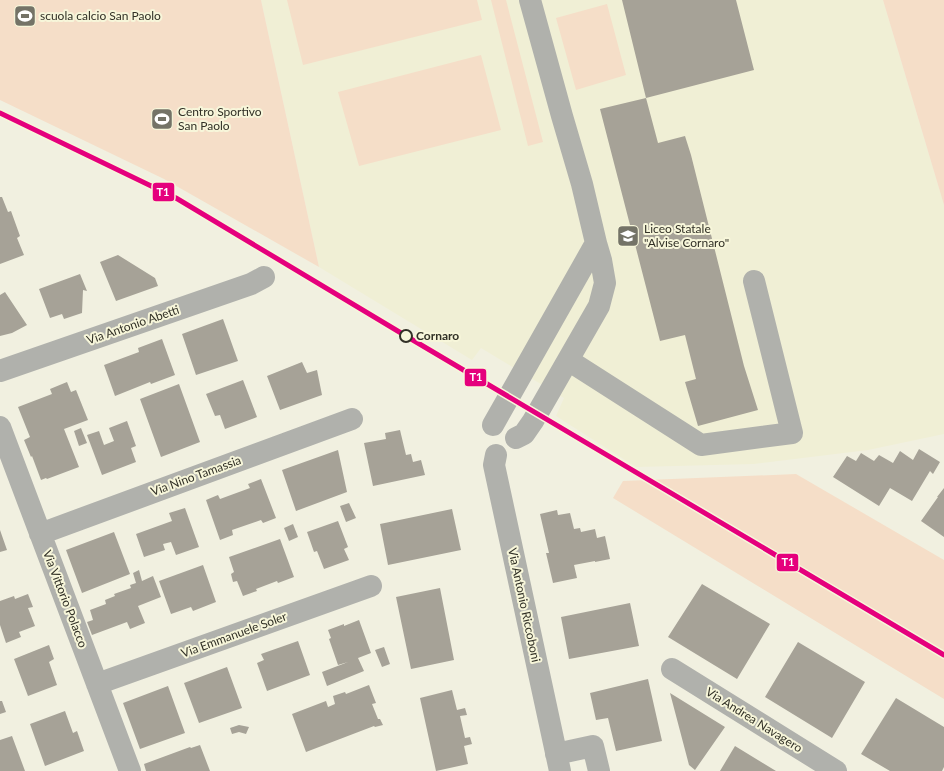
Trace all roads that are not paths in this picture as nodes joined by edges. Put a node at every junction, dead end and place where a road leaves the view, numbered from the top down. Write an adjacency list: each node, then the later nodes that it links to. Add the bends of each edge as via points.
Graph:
1 (530, 0): 2 (street)
2 (599, 251): 5 (street, via 605,283 599,306); 9 (street)
3 (258, 280): 6 (street, Via Antonio Abetti)
4 (754, 281): 5 (street, via 792,433 701,445)
5 (568, 360): 9 (street, via 524,434)
6 (0, 371)
7 (352, 419): 11 (street, Via Nino Tamassia)
8 (0, 427): 11 (street, Via Vittorio Polacco)
9 (503, 427): 10 (street, via 516,443 510,452 501,456); 10 (street, via 490,427 485,432 484,444)
10 (496, 455): 15 (street, Via Antonio Riccoboni, via 494,465)
11 (40, 534): 14 (street, Via Vittorio Polacco)
12 (371, 586): 14 (street, Via Emmanuele Soler)
13 (672, 669): 18 (street, Via Andrea Navagero)
14 (97, 684): 16 (street, Via Vittorio Polacco)
15 (558, 763): 17 (street, Via Antonio Riccoboni, via 593,746)
16 (130, 771)
17 (599, 771)
18 (836, 771)

